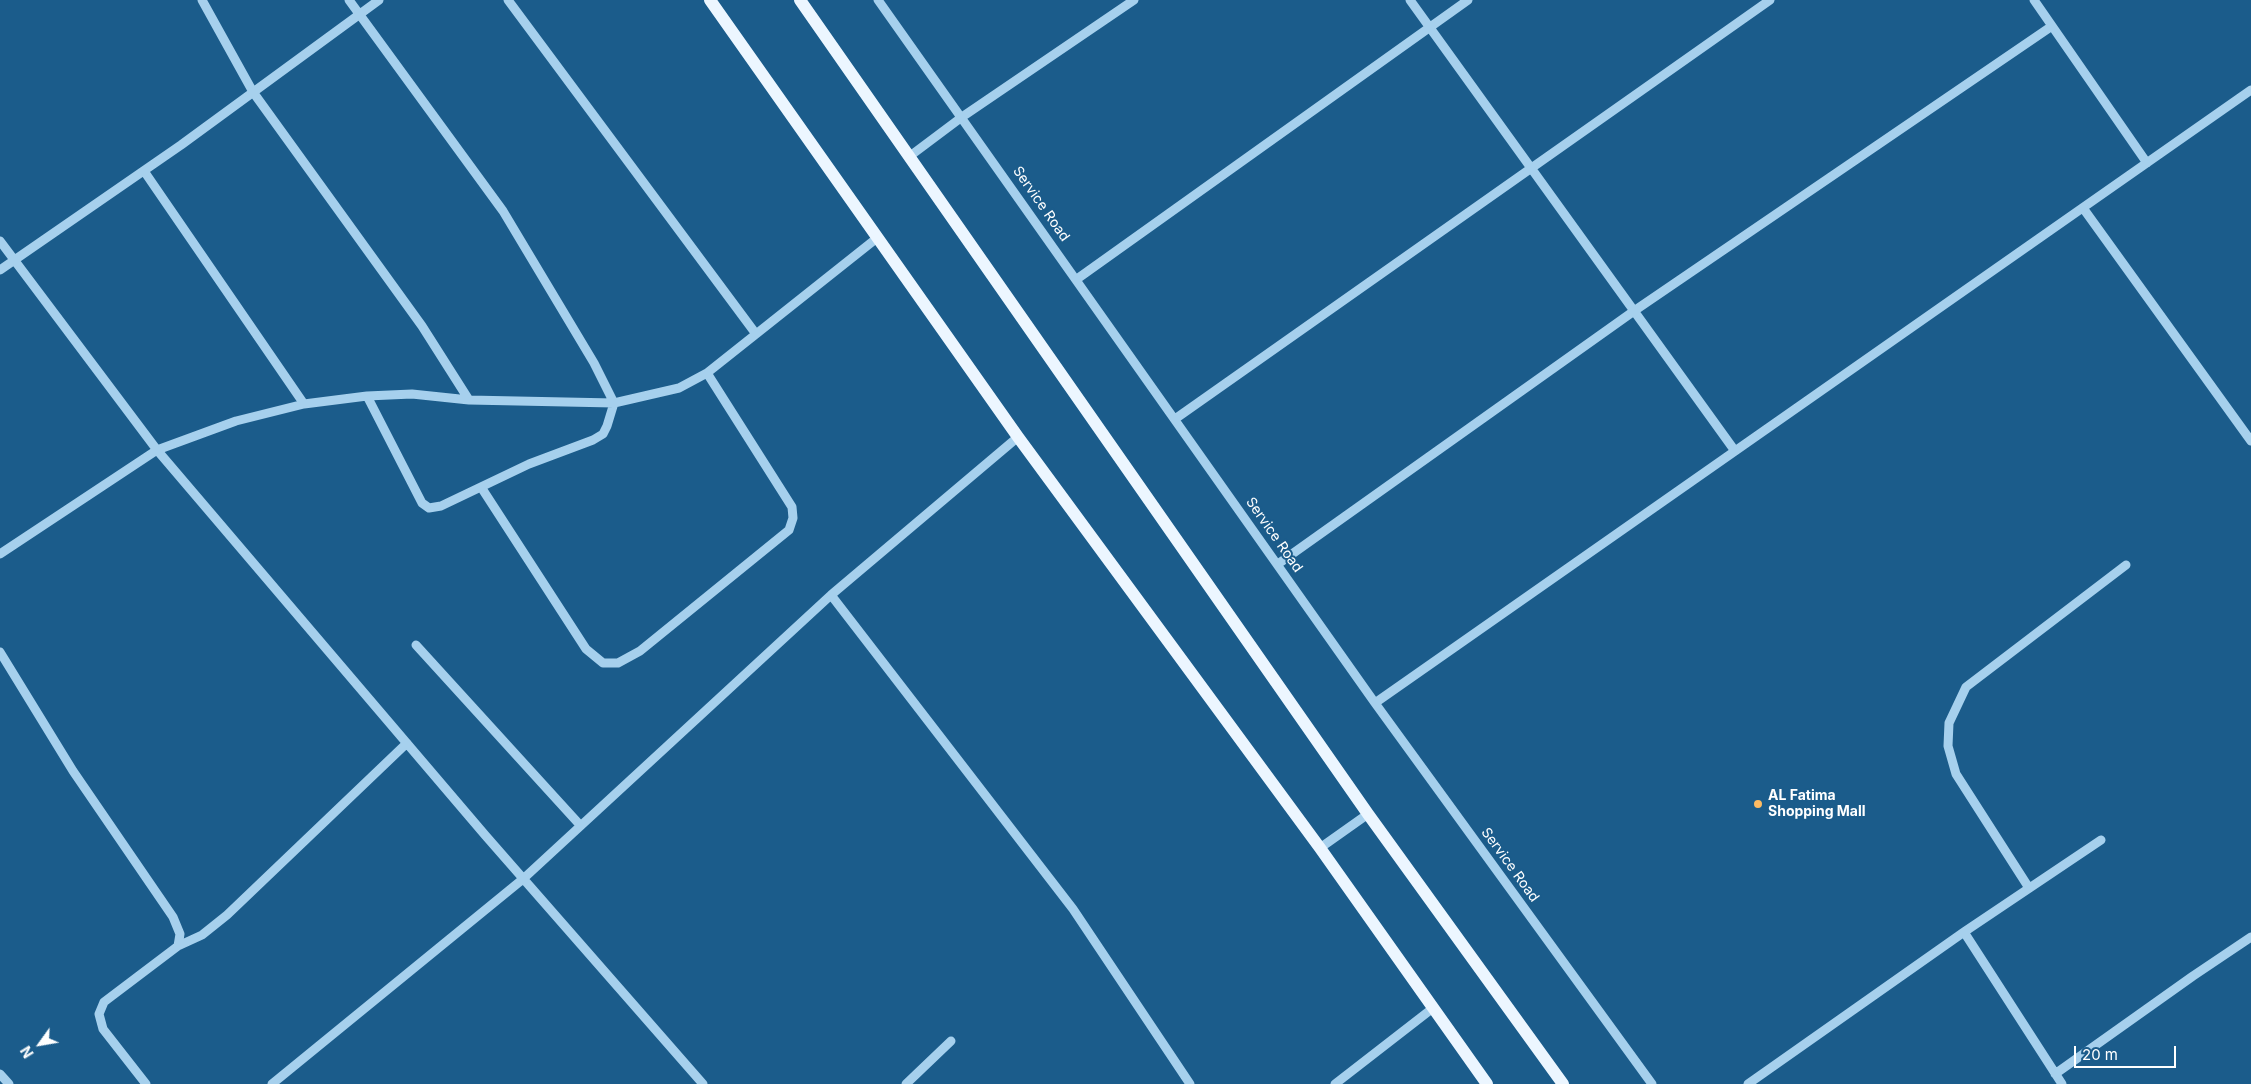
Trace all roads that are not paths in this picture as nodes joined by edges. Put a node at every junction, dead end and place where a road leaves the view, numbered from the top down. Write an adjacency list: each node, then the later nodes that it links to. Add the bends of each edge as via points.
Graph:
1 (202, 0): 17 (street)
2 (349, 0): 13 (street)
3 (379, 0): 13 (street)
4 (508, 0): 30 (street)
5 (710, 0): 24 (main road)
6 (800, 0): 19 (main road)
7 (878, 0): 18 (street, Service Road)
8 (1134, 0): 18 (street)
9 (1410, 0): 15 (street)
10 (1468, 0): 15 (street)
11 (1770, 0): 21 (street)
12 (2034, 0): 14 (street)
13 (359, 14): 17 (street); 34 (street, via 503,210 594,363)
14 (2052, 26): 20 (street); 29 (street)
15 (1430, 27): 21 (street); 28 (street)
16 (2251, 90): 20 (street)
17 (253, 92): 22 (street); 33 (street, via 422,326)
18 (962, 117): 19 (street); 28 (street, Service Road)
19 (910, 156): 50 (main road)
20 (2147, 163): 23 (street)
21 (1532, 169): 29 (street); 36 (street)
22 (144, 171): 26 (street); 35 (street)
23 (2083, 208): 38 (street); 40 (street)
24 (877, 238): 30 (street); 37 (main road)
25 (0, 241): 26 (street)
26 (14, 261): 27 (street); 39 (street)
27 (0, 270)
28 (1077, 279): 36 (street, Service Road)
29 (1634, 311): 40 (street); 43 (street)
30 (756, 334): 31 (street)
31 (707, 373): 34 (street, via 679,388); 41 (street, via 792,507 793,518 789,530 640,651 618,663 603,662 586,649)
32 (367, 396): 33 (street, via 412,394); 35 (street); 41 (street, via 422,503 429,508 441,506)
33 (469, 400): 34 (street)
34 (614, 403): 41 (street, via 603,434 594,440 529,464)
35 (304, 404): 39 (street, via 236,421)
36 (1175, 419): 43 (street, Service Road)
37 (1018, 437): 45 (street); 53 (main road)
38 (2251, 441)
39 (157, 450): 42 (street); 49 (street)
40 (1735, 451): 48 (street)
41 (482, 487)
42 (0, 554)
43 (1278, 564): 48 (street, Service Road)
44 (2126, 565): 55 (street, via 1966,686 1949,723 1948,746 1956,774)
45 (831, 595): 51 (street); 68 (street, via 1073,910)
46 (416, 646): 51 (street)
47 (0, 652): 58 (street, via 73,771 174,917 180,934)
48 (1375, 703): 72 (street, Service Road)
49 (406, 743): 54 (street); 58 (street, via 227,915 202,935)
50 (1368, 814): 53 (street); 71 (main road)
51 (580, 825): 54 (street)
52 (2101, 840): 55 (street)
53 (1320, 848): 59 (main road)
54 (523, 879): 65 (street); 66 (street)
55 (2029, 888): 56 (street)
56 (1964, 932): 62 (street); 73 (street)
57 (2251, 937): 62 (street)
58 (178, 946): 64 (street, via 104,1002 99,1014 102,1028)
59 (1433, 1008): 69 (street); 70 (main road)
60 (951, 1041): 67 (street)
61 (0, 1074): 63 (street)
62 (2055, 1074): 74 (street)
63 (10, 1084)
64 (146, 1084)
65 (272, 1084)
66 (703, 1084)
67 (906, 1084)
68 (1190, 1084)
69 (1335, 1084)
70 (1487, 1084)
71 (1563, 1084)
72 (1652, 1084)
73 (1748, 1084)
74 (2062, 1084)

